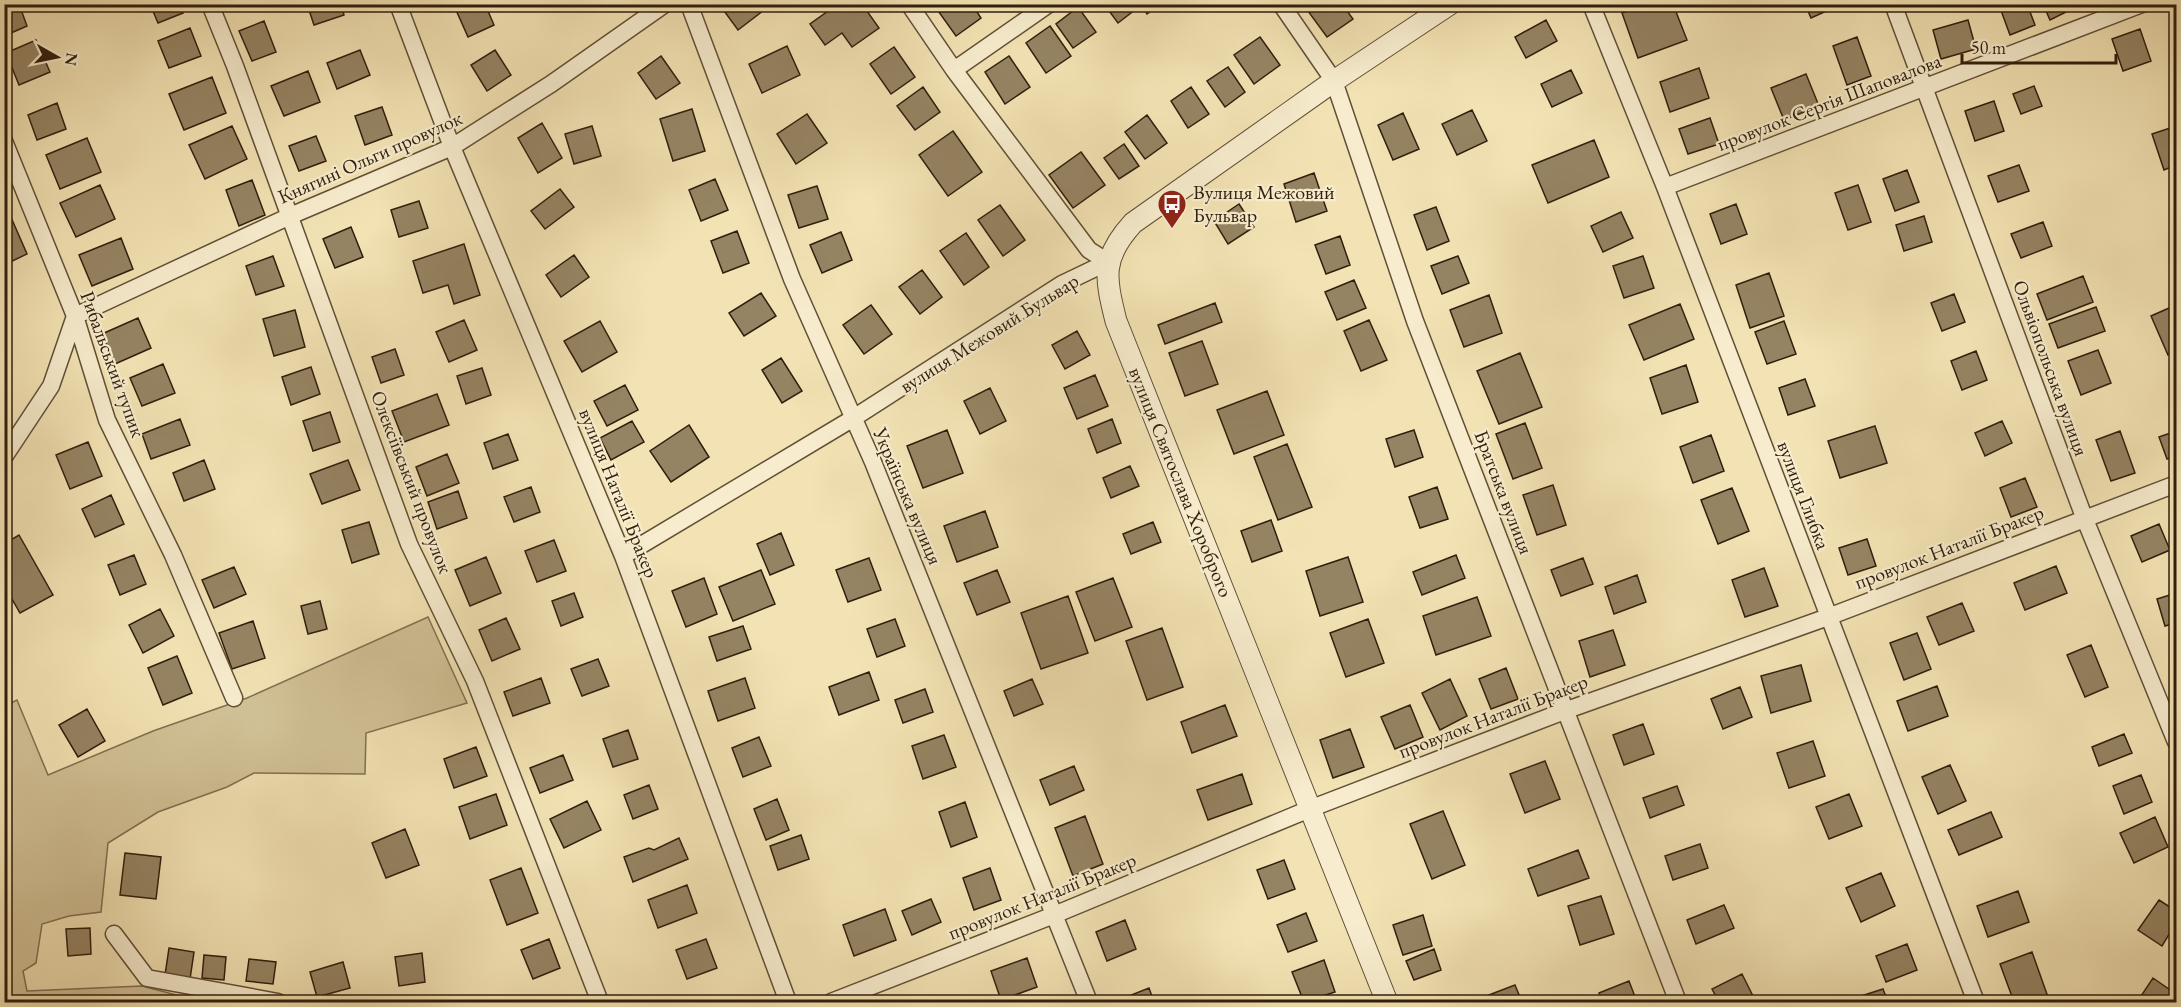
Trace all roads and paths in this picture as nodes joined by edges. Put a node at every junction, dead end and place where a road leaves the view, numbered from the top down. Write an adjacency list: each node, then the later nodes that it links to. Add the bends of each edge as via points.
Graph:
1 (210, 4): 18 (street, Олексіївський провулок)
2 (398, 4): 16 (street, вулиця Наталії Бракер)
3 (665, 4): 16 (street, Княгині Ольги провулок)
4 (689, 4): 21 (street, Українська вулиця, via 792,279)
5 (909, 4): 12 (street)
6 (1049, 4): 12 (street)
7 (1281, 4): 13 (street, Братська вулиця)
8 (1450, 4): 13 (street)
9 (1591, 4): 17 (street, вулиця Глибка)
10 (1893, 4): 14 (street, Ольвіопольська вулиця)
11 (2142, 4): 14 (street, провулок Сергія Шаповалова)
12 (954, 70): 19 (street, via 1089,250)
13 (1334, 81): 19 (street, via 1133,223 1116,242); 28 (street, Братська вулиця, via 1415,321)
14 (1925, 88): 17 (street, провулок Сергія Шаповалова); 24 (street, Ольвіопольська вулиця)
15 (4, 141): 20 (street, Рибальський тупик)
16 (452, 147): 18 (street, Княгині Ольги провулок); 25 (street, вулиця Наталії Бракер)
17 (1665, 187): 26 (street, вулиця Глибка)
18 (290, 216): 20 (street, Княгині Ольги провулок); 34 (street, Олексіївський провулок, via 409,544 475,681)
19 (1108, 262): 21 (street, вулиця Межовий Бульвар, via 1062,284); 30 (street, вулиця Святослава Хороброго, via 1108,290 1116,321)
20 (75, 316): 22 (street, via 51,386); 27 (street, Рибальський тупик, via 107,420 173,555)
21 (852, 419): 25 (street, вулиця Межовий Бульвар); 31 (street, Українська вулиця, via 878,473)
22 (4, 457)
23 (2176, 484): 24 (street, провулок Наталії Бракер)
24 (2084, 517): 26 (street, провулок Наталії Бракер); 29 (street, Ольвіопольська вулиця)
25 (623, 556): 35 (street, вулиця Наталії Бракер)
26 (1828, 617): 28 (street, провулок Наталії Бракер); 40 (street, вулиця Глибка)
27 (234, 698)
28 (1567, 710): 30 (street, провулок Наталії Бракер); 39 (street, Братська вулиця)
29 (2176, 742)
30 (1311, 808): 31 (street, провулок Наталії Бракер); 38 (street, вулиця Святослава Хороброго)
31 (1054, 915): 36 (street, провулок Наталії Бракер); 37 (street, Українська вулиця)
32 (114, 934): 33 (street, via 147,978)
33 (278, 1002)
34 (600, 1002)
35 (788, 1002)
36 (831, 1002)
37 (1089, 1002)
38 (1387, 1002)
39 (1678, 1002)
40 (1976, 1002)

